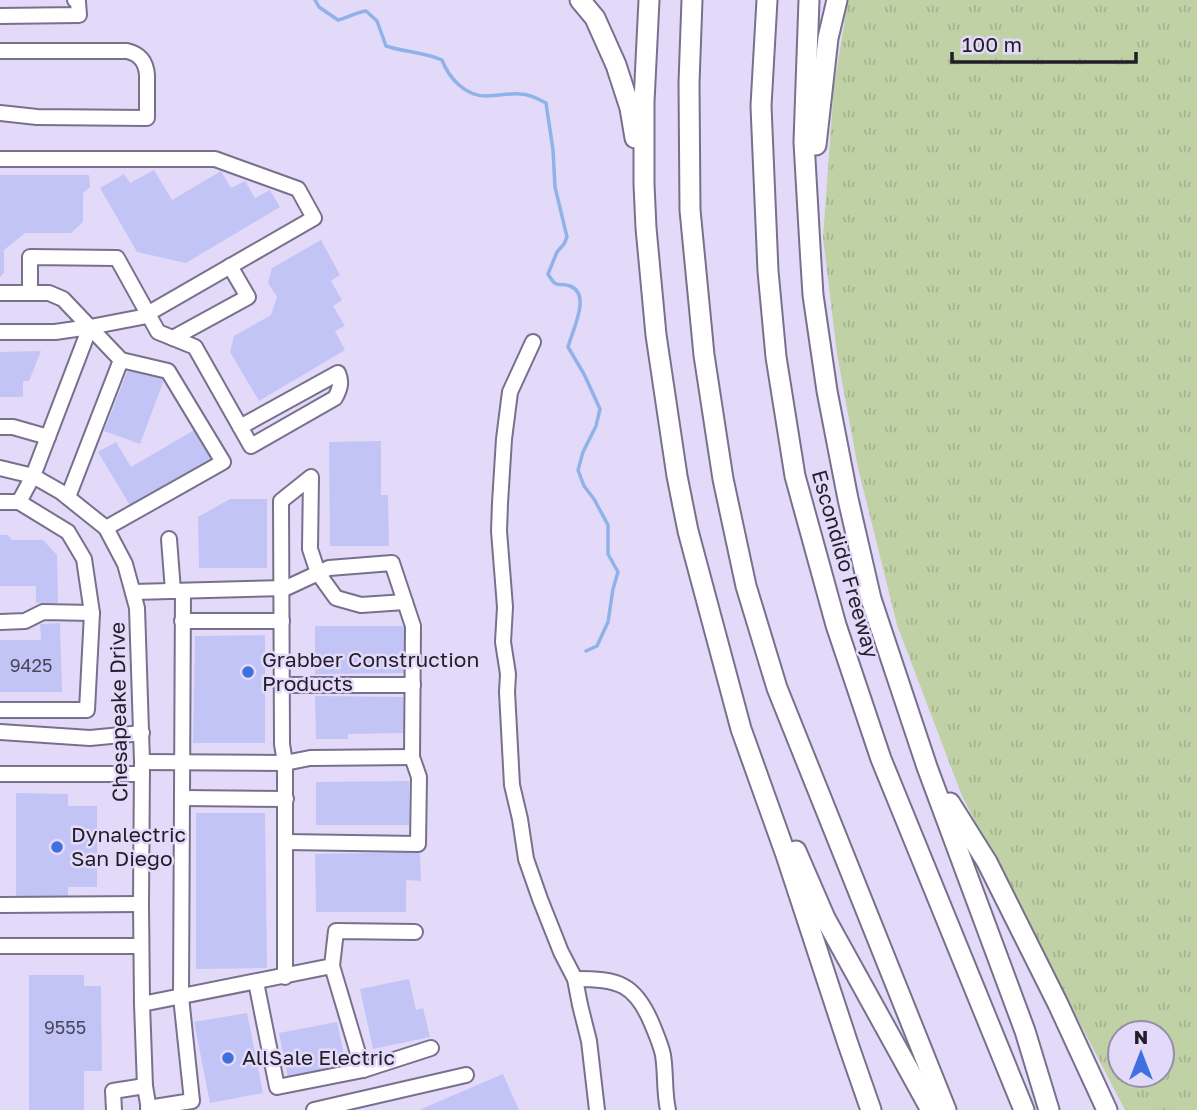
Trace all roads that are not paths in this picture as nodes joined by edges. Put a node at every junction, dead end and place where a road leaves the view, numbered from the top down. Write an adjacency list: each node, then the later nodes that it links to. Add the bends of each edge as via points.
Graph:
1 (75, 0): 8 (street, via 79,15)
2 (580, 0): 12 (highway, via 595,18 616,65 630,108)
3 (649, 0): 12 (highway)
4 (692, 0): 80 (highway, via 690,210 704,355 746,586 777,688)
5 (767, 0): 81 (highway, Escondido Freeway, via 761,106 768,271 776,357 796,475 836,625 881,758)
6 (809, 0): 13 (highway, via 804,142)
7 (837, 0): 13 (highway, via 817,126)
8 (0, 16)
9 (0, 51): 10 (street, via 127,51 140,56 148,75 147,118)
10 (0, 113)
11 (0, 159): 14 (street, via 215,159 298,189 314,218)
12 (643, 184): 42 (highway, via 656,335 677,476)
13 (810, 247): 51 (highway, via 827,391 848,499 872,599)
14 (230, 266): 17 (street); 20 (street, via 248,297)
15 (0, 293): 16 (street)
16 (30, 293): 17 (street, via 30,257 117,258); 18 (street, via 63,299)
17 (148, 313): 18 (street); 20 (street, via 158,332)
18 (90, 327): 19 (street); 22 (street); 25 (street)
19 (0, 332)
20 (173, 338): 24 (street, via 195,347)
21 (533, 342): 64 (street, via 510,392 500,503 512,785 526,859)
22 (121, 360): 28 (street); 31 (street, via 168,371 223,462)
23 (0, 427): 25 (street)
24 (240, 427): 24 (street, via 251,446 335,398 340,389 338,373)
25 (48, 437): 27 (street)
26 (0, 468): 27 (street, Chesapeake Drive)
27 (33, 476): 28 (street, Chesapeake Drive); 30 (street)
28 (68, 497): 31 (street, Chesapeake Drive)
29 (0, 502): 30 (street)
30 (19, 502): 38 (street, via 68,532 84,559)
31 (106, 528): 36 (street, Chesapeake Drive, via 125,564)
32 (169, 539): 35 (street)
33 (318, 573): 34 (street); 34 (street, via 310,549 311,477 281,501); 37 (street, via 335,598 361,605); 37 (street, via 392,563)
34 (281, 588): 35 (street); 40 (street)
35 (178, 591): 36 (street); 39 (street)
36 (133, 592): 47 (street, Chesapeake Drive)
37 (405, 602): 44 (street, via 413,626)
38 (92, 613): 41 (street, via 43,612 25,621); 45 (street, via 87,710)
39 (182, 621): 40 (street); 49 (street)
40 (282, 621): 43 (street)
41 (0, 622)
42 (727, 678): 78 (highway); 79 (highway, via 825,918)
43 (282, 685): 44 (street); 50 (street)
44 (412, 685): 48 (street)
45 (0, 710)
46 (0, 732): 47 (street, via 90,738)
47 (142, 733): 52 (street, Chesapeake Drive)
48 (412, 757): 50 (street, via 310,758); 56 (street, via 419,777 418,844)
49 (182, 763): 50 (street); 52 (street); 54 (street)
50 (285, 763): 55 (street)
51 (927, 767): 82 (highway, via 1025,1031); 83 (highway, via 987,862)
52 (142, 768): 53 (street); 57 (street, Chesapeake Drive)
53 (0, 774)
54 (182, 798): 55 (street); 66 (street)
55 (286, 799): 56 (street)
56 (286, 842): 63 (street)
57 (141, 904): 58 (street); 61 (street, Chesapeake Drive)
58 (0, 905)
59 (415, 932): 62 (street, via 336,931)
60 (0, 946): 61 (street)
61 (141, 946): 67 (street, Chesapeake Drive)
62 (332, 966): 63 (street); 69 (street)
63 (285, 976): 65 (street)
64 (575, 979): 76 (street, via 589,1041); 77 (street, via 612,982 631,989 646,1010 663,1054)
65 (256, 982): 66 (street); 69 (street, via 277,1087)
66 (181, 997): 67 (street); 73 (street, via 192,1101)
67 (142, 1004): 71 (street, Chesapeake Drive)
68 (431, 1048): 69 (street)
69 (363, 1070)
70 (466, 1075): 72 (street)
71 (145, 1086): 73 (street, Chesapeake Drive); 74 (street, via 113,1091)
72 (355, 1106): 75 (street)
73 (148, 1109)
74 (114, 1110)
75 (314, 1110)
76 (597, 1110)
77 (668, 1110)
78 (871, 1110)
79 (931, 1110)
80 (946, 1110)
81 (1024, 1110)
82 (1049, 1110)
83 (1107, 1110)

